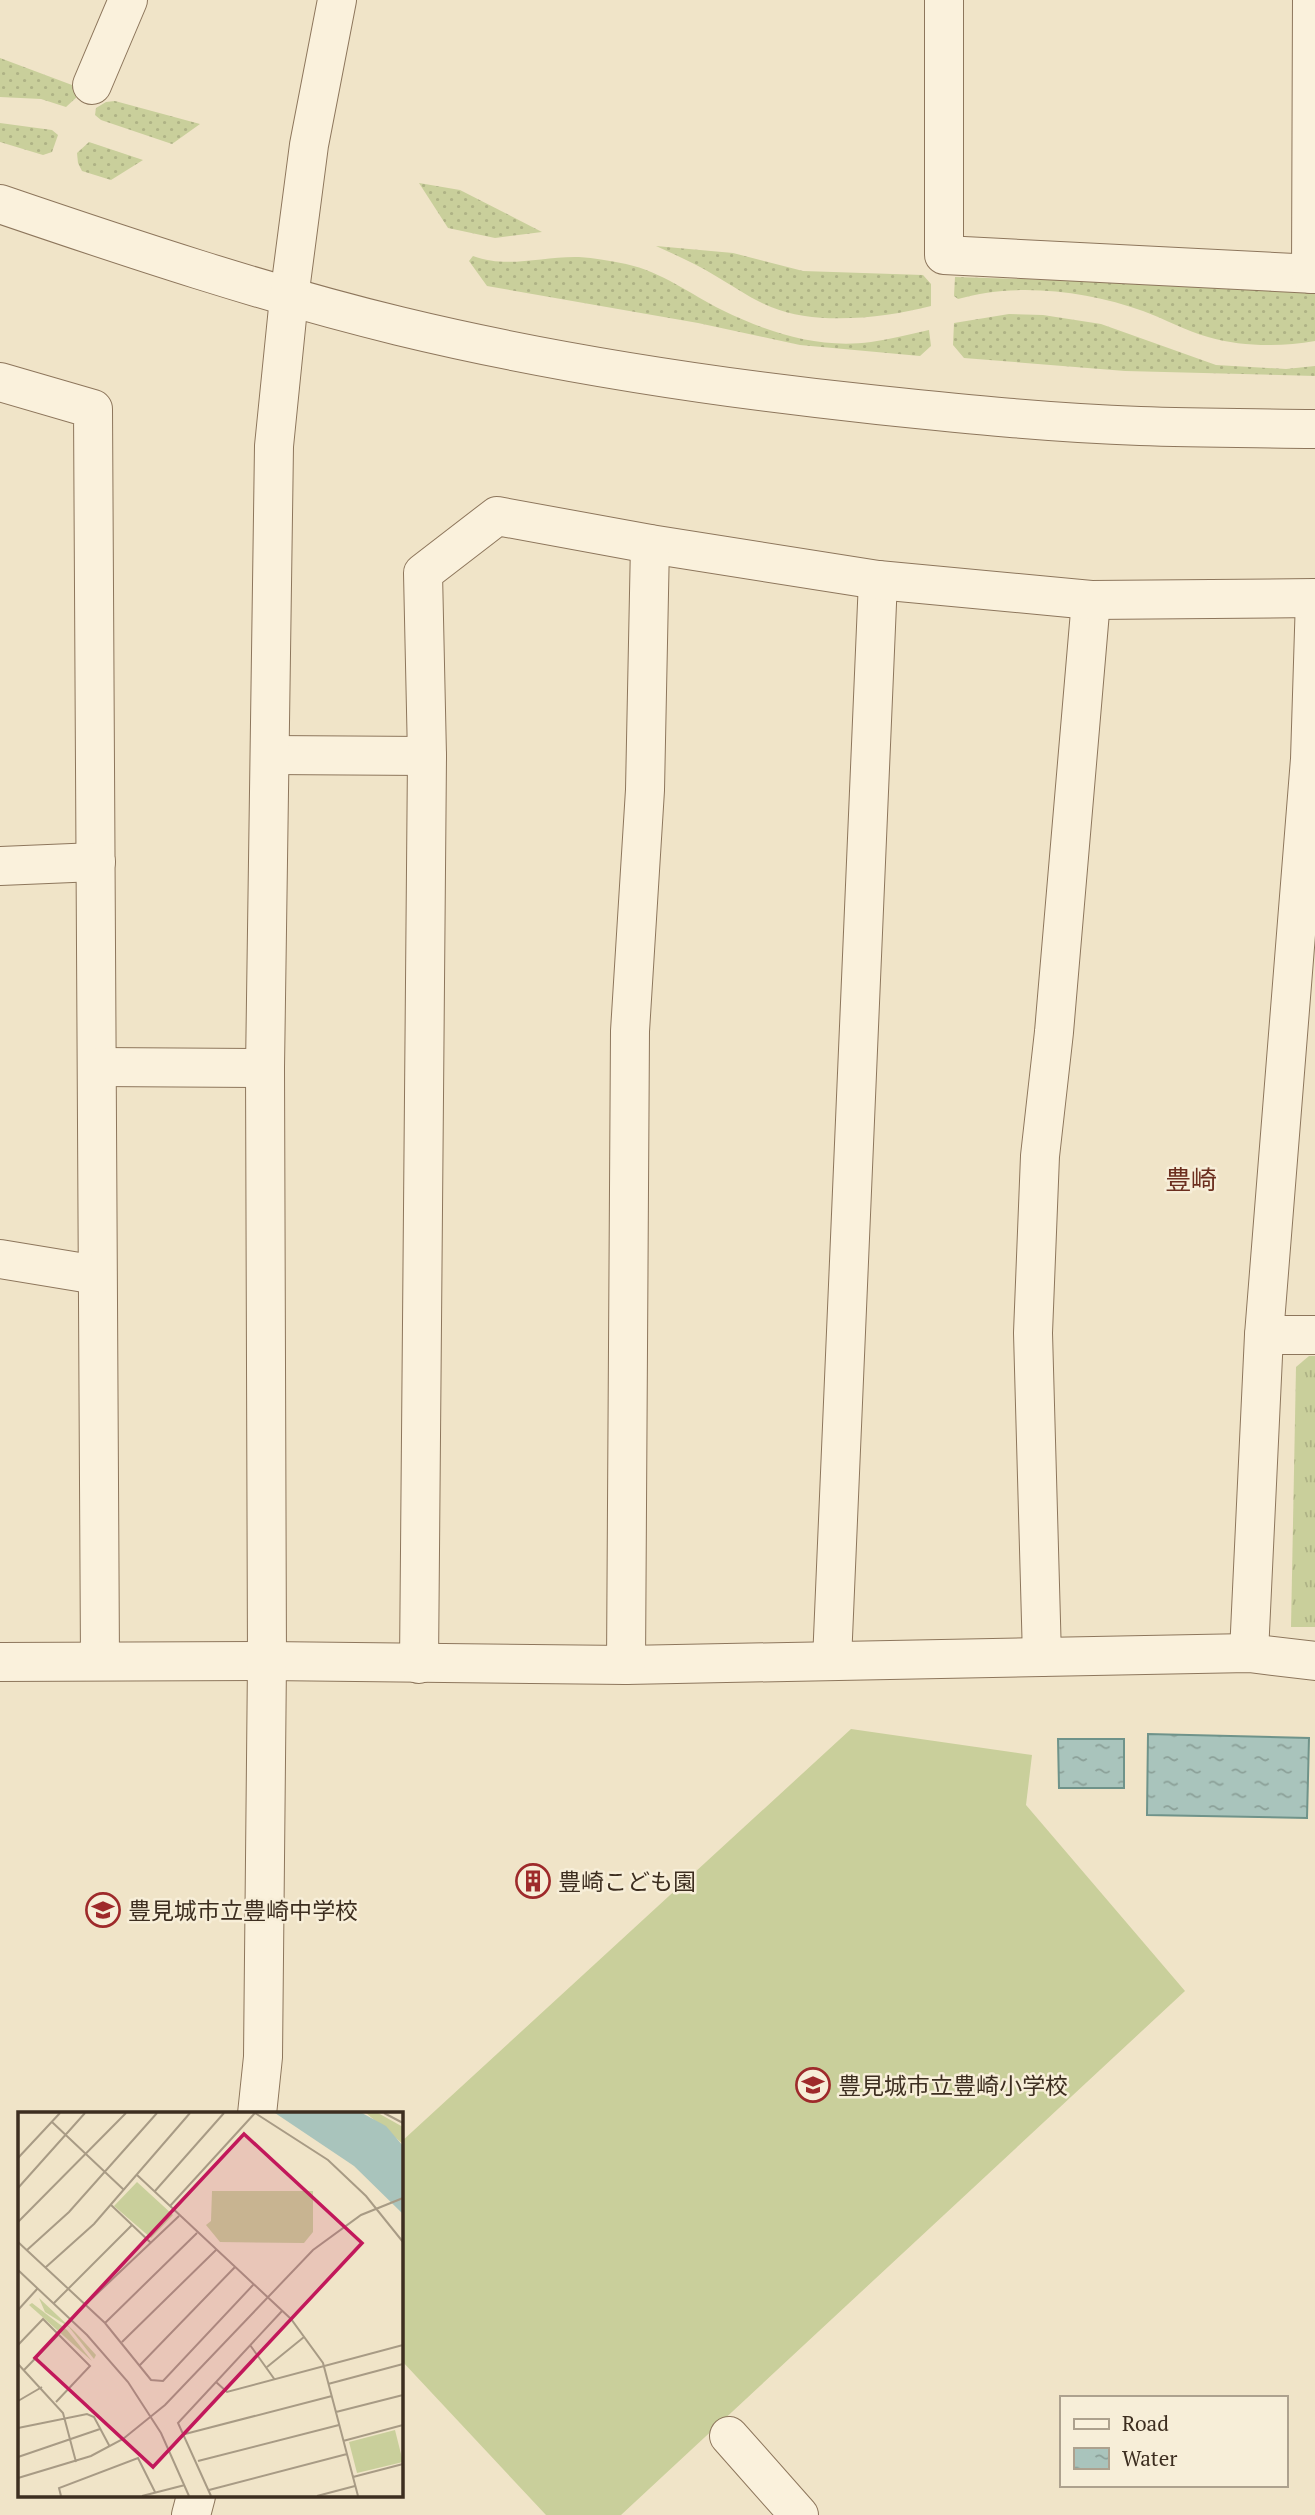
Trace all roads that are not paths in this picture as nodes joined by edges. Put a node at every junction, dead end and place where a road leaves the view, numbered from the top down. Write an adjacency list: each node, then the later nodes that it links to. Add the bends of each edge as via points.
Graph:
1 (128, 0): 5 (street)
2 (338, 0): 8 (street, via 309,145)
3 (944, 0): 7 (street, via 944,256)
4 (1312, 0): 7 (street)
5 (92, 85)
6 (0, 204): 8 (street)
7 (1313, 274)
8 (289, 298): 10 (street, via 485,345 768,393 1138,426); 15 (street, via 274,446)
9 (0, 382): 17 (street, via 93,409)
10 (1315, 429)
11 (650, 544): 12 (street); 16 (street, via 497,516 423,573); 33 (street, via 645,790 630,1031)
12 (878, 580): 14 (street); 29 (street)
13 (1315, 598): 14 (street); 23 (street, via 1310,759)
14 (1091, 600): 26 (street, via 1040,1170 1033,1333)
15 (270, 755): 16 (street); 20 (street)
16 (427, 755): 32 (street)
17 (96, 862): 18 (street); 19 (street)
18 (0, 866)
19 (98, 1068): 20 (street); 22 (street)
20 (265, 1068): 28 (street)
21 (0, 1259): 22 (street)
22 (97, 1275): 27 (street)
23 (1264, 1335): 24 (street); 25 (street)
24 (1315, 1335)
25 (1249, 1653): 26 (street); 30 (street)
26 (1042, 1657): 29 (street)
27 (100, 1660): 28 (street); 31 (street)
28 (267, 1661): 32 (street); 34 (street, via 263,2057)
29 (832, 1661): 33 (street)
30 (1315, 1661)
31 (0, 1662)
32 (419, 1664): 33 (street)
33 (626, 1665)
34 (257, 2112)
35 (729, 2437): 36 (street)
36 (799, 2515)

